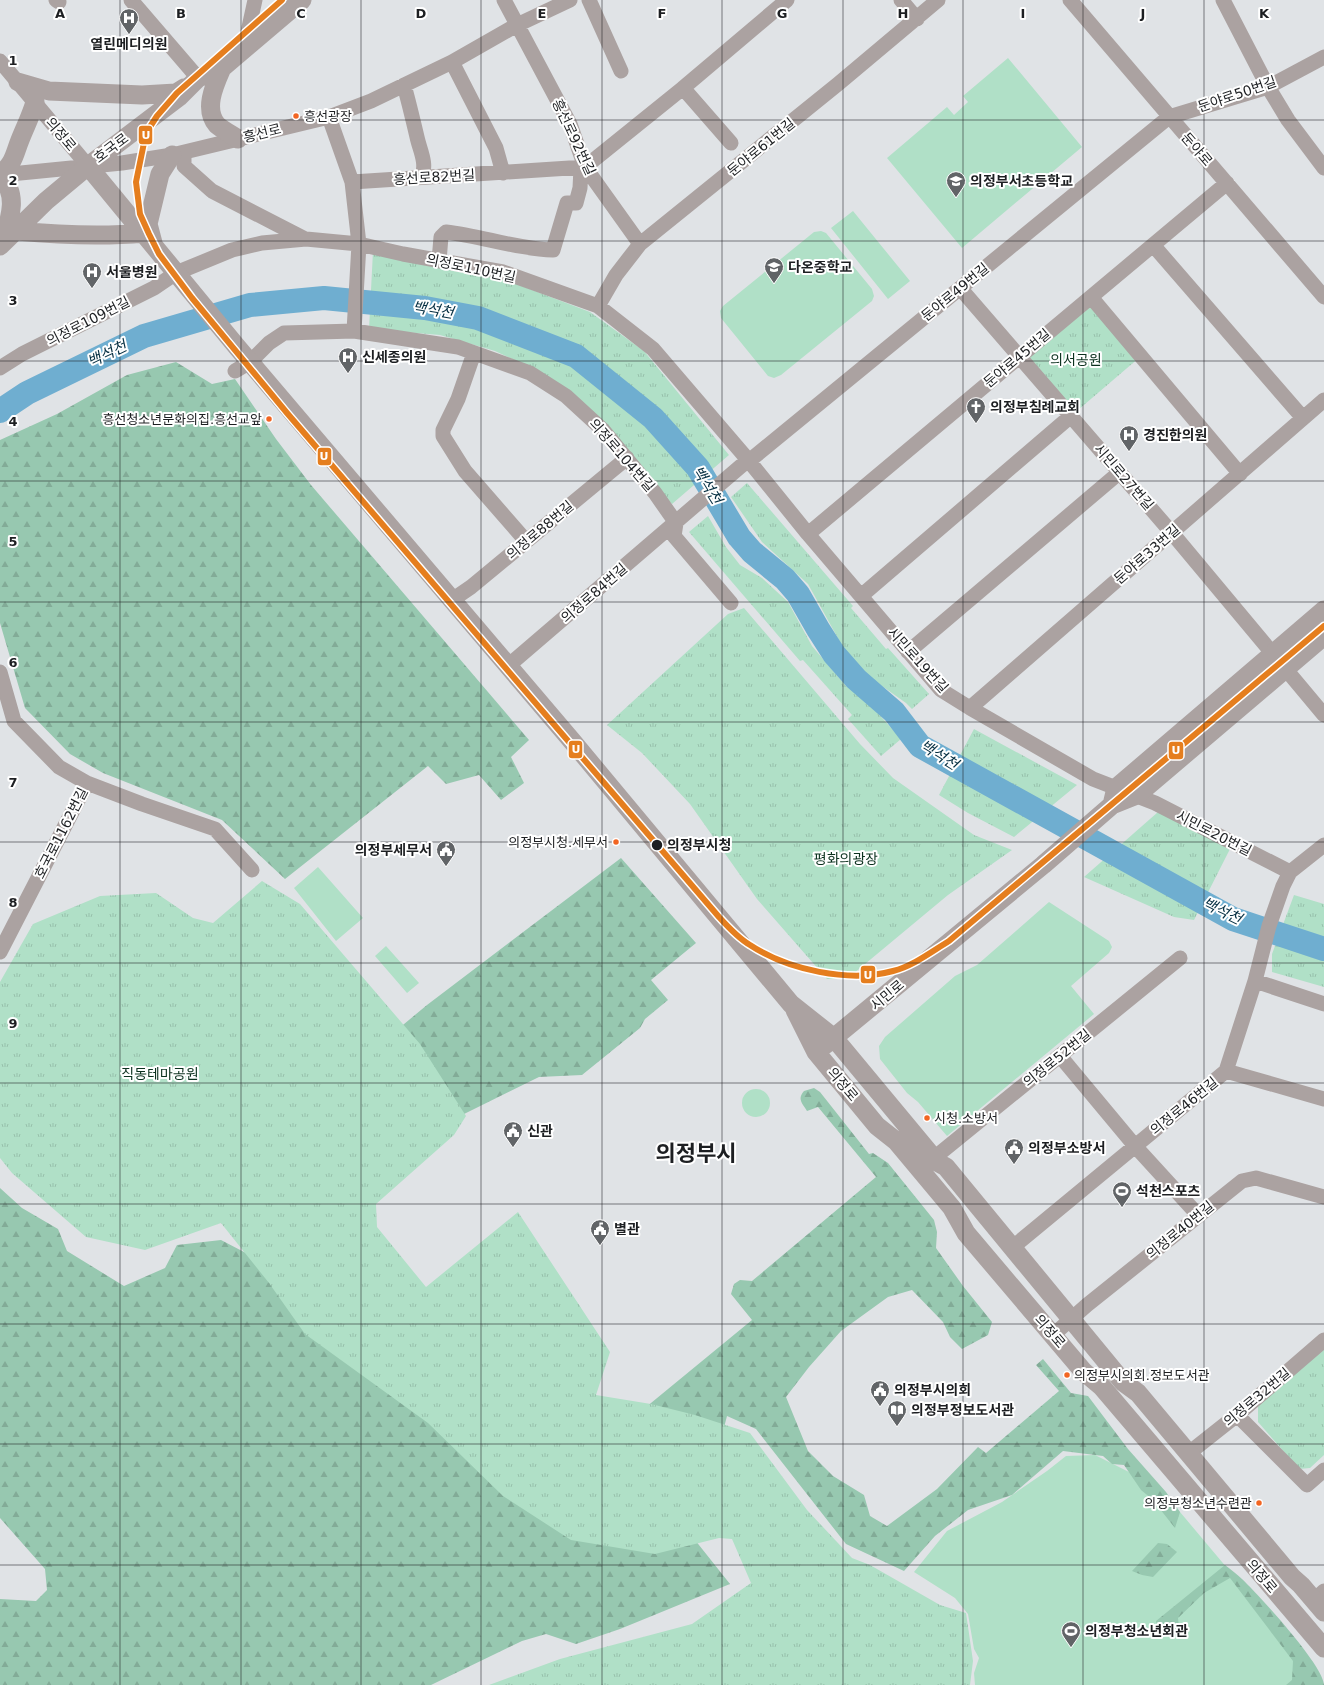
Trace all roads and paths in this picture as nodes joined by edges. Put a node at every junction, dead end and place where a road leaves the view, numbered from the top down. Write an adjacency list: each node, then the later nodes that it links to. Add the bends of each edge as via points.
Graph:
1 (131, 0): 21 (street)
2 (255, 0): 14 (street)
3 (302, 0): 14 (street, 호국로)
4 (504, 0): 13 (street, 흥선로92번길)
5 (589, 0): 19 (street)
6 (787, 0): 24 (street)
7 (901, 0): 12 (street)
8 (938, 0): 12 (street, 둔야로61번길)
9 (562, 1): 13 (street, 흥선로)
10 (1077, 2): 27 (street, 둔야로)
11 (1228, 2): 23 (street)
12 (917, 19): 43 (street, 둔야로61번길)
13 (517, 25): 17 (street, 흥선로); 32 (street, 흥선로92번길, via 570,124)
14 (244, 50): 18 (street, 호국로)
15 (1324, 57): 23 (street, 둔야로50번길)
16 (0, 61): 20 (street, 의정로)
17 (452, 62): 22 (street, 흥선로); 34 (street, via 496,148)
18 (222, 68): 21 (street, 호국로); 28 (street, via 211,95 212,113 217,124)
19 (622, 71)
20 (18, 82): 21 (street, via 49,92 142,95 176,93); 25 (street, 의정로)
21 (194, 82): 31 (street, 호국로, via 179,98)
22 (404, 86): 26 (street, 흥선로); 36 (street, via 424,157)
23 (1268, 87): 27 (street, 둔야로50번길); 33 (street, via 1288,120)
24 (683, 88): 29 (street); 32 (street)
25 (35, 102): 31 (street, 의정로); 35 (street, via 15,156)
26 (330, 117): 28 (street, 흥선로); 37 (street)
27 (1169, 117): 38 (street, 둔야로); 48 (street, 둔야로49번길)
28 (238, 139): 30 (street, 흥선로)
29 (731, 143)
30 (178, 154): 31 (street, 흥선로); 40 (street, via 160,174 148,224); 41 (street, via 184,166 212,191)
31 (88, 166): 35 (street, 흥선로); 39 (street, 호국로, via 46,201); 40 (street, 의정로)
32 (583, 167): 34 (street, 흥선로82번길); 43 (street, 흥선로92번길); 46 (street, via 576,203 568,203 553,250 504,244 446,232 441,237)
33 (1324, 168)
34 (503, 173): 36 (street, 흥선로82번길)
35 (0, 175): 44 (street, via 7,182 11,197 11,213)
36 (422, 177): 37 (street, 흥선로82번길)
37 (352, 182): 42 (street)
38 (1227, 183): 45 (street, 둔야로45번길); 50 (street, 둔야로)
39 (17, 231): 40 (street); 44 (street, 호국로)
40 (148, 239): 47 (street, 의정로)
41 (306, 239): 42 (street, 의정로110번길); 47 (street, 의정로110번길, via 262,243 232,250)
42 (359, 244): 46 (street, 의정로110번길); 52 (street)
43 (640, 244): 51 (street, 둔야로61번길, via 616,275)
44 (1, 245)
45 (1153, 245): 49 (street, 둔야로45번길); 59 (street)
46 (439, 261): 51 (street, 의정로110번길, via 503,272)
47 (179, 277): 55 (street, 의정로, via 237,347); 56 (street, 의정로109번길, via 22,354)
48 (960, 288): 54 (street, 시민로27번길); 61 (street, 둔야로49번길)
49 (1091, 297): 54 (street, 둔야로45번길); 63 (street)
50 (1324, 297)
51 (598, 306): 61 (street, 의정로110번길, via 653,349)
52 (354, 331): 53 (street, 의정로104번길, via 458,347); 55 (street, 의정로104번길, via 284,333)
53 (474, 353): 60 (street, 의정로104번길, via 530,373 566,396 603,430); 67 (street, via 443,430 443,436 465,471)
54 (1019, 356): 58 (street, 시민로27번길); 66 (street, 둔야로45번길)
55 (243, 367): 69 (street, 의정로)
56 (0, 368)
57 (1324, 400): 59 (street, 둔야로33번길)
58 (1071, 416): 62 (street, 시민로27번길); 68 (street)
59 (1303, 418): 63 (street, 둔야로33번길)
60 (627, 458): 64 (street, 의정로104번길); 67 (street, 의정로88번길)
61 (745, 464): 64 (street, 둔야로49번길); 66 (street, 시민로19번길)
62 (1120, 472): 65 (street, 시민로27번길); 73 (street)
63 (1240, 474): 65 (street, 둔야로33번길)
64 (677, 521): 70 (street, via 674,536); 75 (street, 의정로84번길)
65 (1172, 533): 74 (street, 시민로27번길); 78 (street, 둔야로33번길)
66 (808, 534): 68 (street, 시민로19번길)
67 (526, 541): 69 (street, 의정로88번길)
68 (861, 596): 73 (street, 시민로19번길)
69 (452, 600): 75 (street, 의정로)
70 (731, 603)
71 (1324, 610): 74 (street)
72 (1324, 636): 76 (street)
73 (908, 652): 78 (street, 시민로19번길, via 941,690)
74 (1273, 654): 76 (street, 시민로27번길); 82 (street)
75 (508, 666): 89 (street, 의정로)
76 (1285, 669): 79 (street, 시민로27번길); 81 (street)
77 (0, 672): 80 (street, 호국로1162번길, via 14,721 59,767)
78 (970, 708): 82 (street, 시민로19번길, via 1093,779)
79 (1324, 715)
80 (87, 782): 84 (street, via 215,829); 86 (street, 호국로1162번길)
81 (1137, 795): 82 (street); 85 (street, 시민로20번길)
82 (1114, 796): 91 (street, 시민로, via 1048,860)
83 (1323, 846): 85 (street)
84 (252, 870)
85 (1290, 872): 88 (street, 의정로46번길, via 1269,926)
86 (0, 952)
87 (1180, 958): 93 (street, 의정로52번길)
88 (1256, 975): 90 (street); 94 (street, 의정로46번길)
89 (791, 1004): 91 (street, 의정로); 92 (street, 의정로)
90 (1324, 1004)
91 (834, 1038): 92 (street, 시민로); 97 (street, 의정로)
92 (816, 1052): 102 (street, 의정로, via 877,1126 896,1141 947,1202 966,1233)
93 (1060, 1056): 96 (street); 97 (street, 의정로52번길)
94 (1226, 1071): 95 (street); 96 (street, 의정로46번길)
95 (1324, 1099)
96 (1135, 1146): 99 (street); 100 (street, 의정로46번길)
97 (934, 1158): 100 (street, 의정로, via 946,1167)
98 (1324, 1197): 99 (street, 의정로40번길, via 1256,1178 1242,1181)
99 (1198, 1215): 101 (street, 의정로40번길)
100 (1013, 1246): 101 (street, 의정로)
101 (1071, 1319): 102 (street, 의정로40번길); 106 (street, 의정로, via 1123,1382 1138,1392)
102 (1053, 1335): 105 (street, 의정로, via 1084,1371 1102,1387)
103 (1324, 1340): 104 (street, 의정로32번길)
104 (1237, 1415): 106 (street, 의정로32번길); 107 (street, via 1307,1485)
105 (1144, 1438): 106 (street, via 1176,1457 1199,1484 1202,1484 1203,1479 1192,1466); 109 (street, 의정로)
106 (1189, 1453): 108 (street, 의정로, via 1292,1577)
107 (1324, 1470)
108 (1321, 1601): 110 (street, 의정로)
109 (1289, 1608): 111 (street, via 1319,1624); 112 (street, 의정로)
110 (1324, 1621)
111 (1324, 1631)
112 (1324, 1648)

